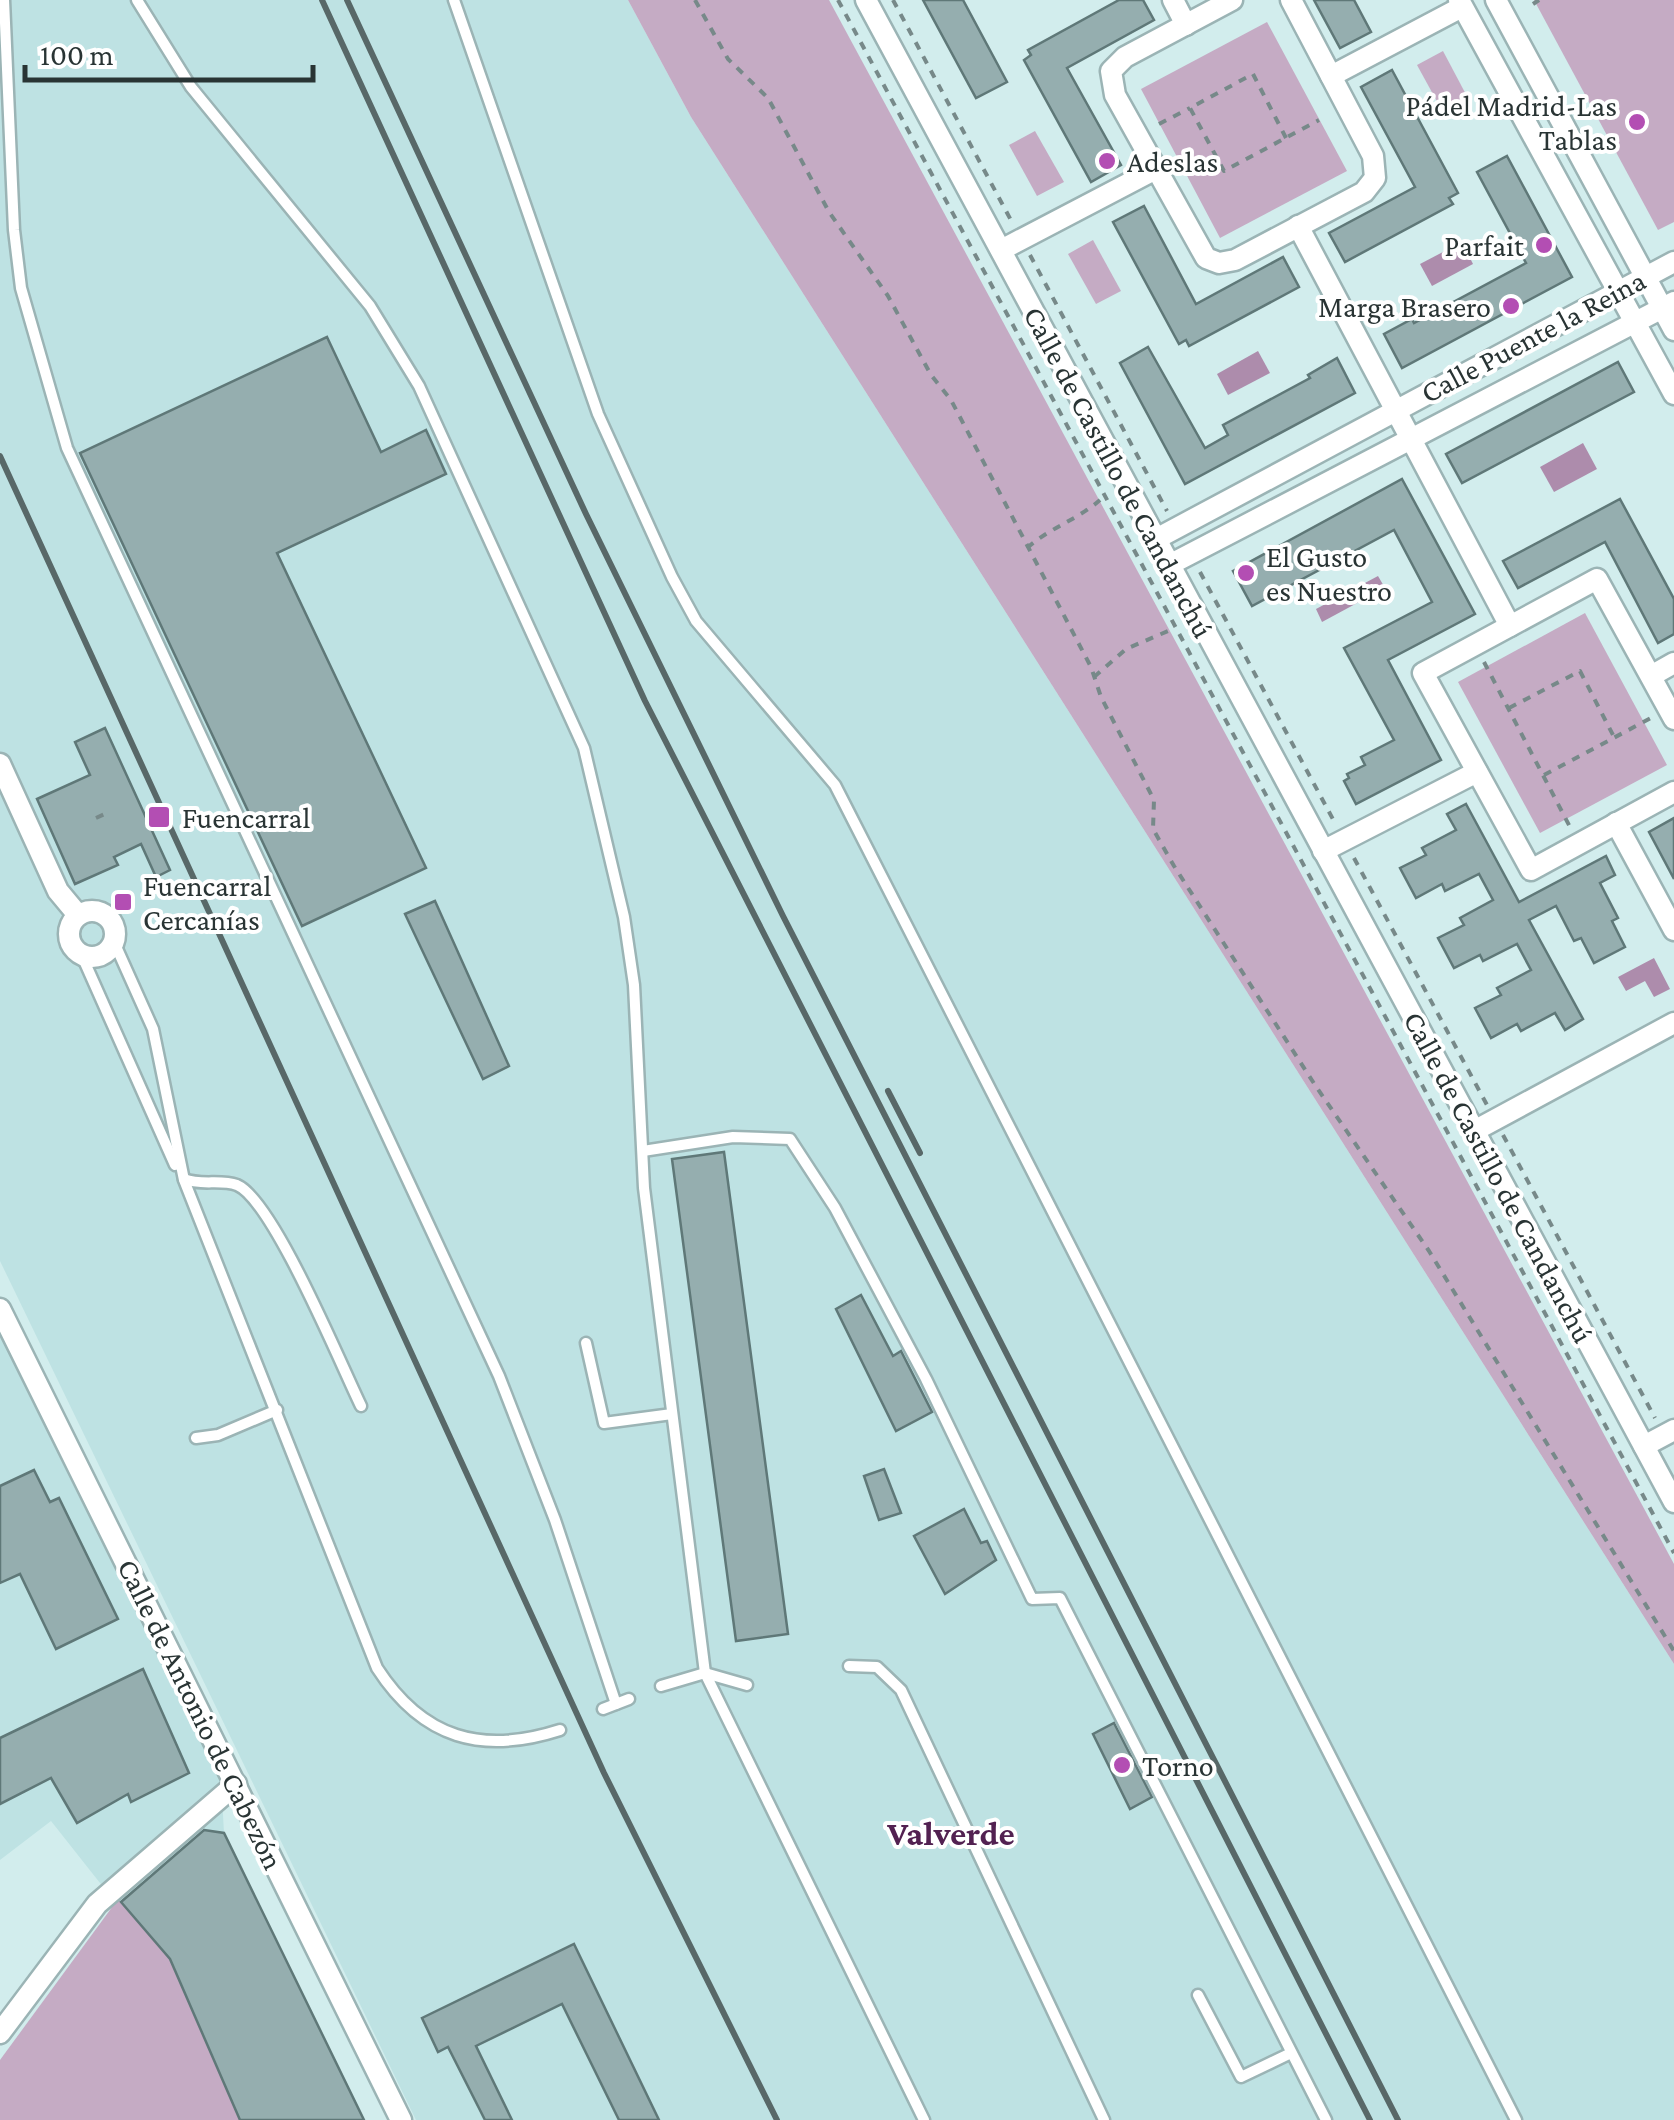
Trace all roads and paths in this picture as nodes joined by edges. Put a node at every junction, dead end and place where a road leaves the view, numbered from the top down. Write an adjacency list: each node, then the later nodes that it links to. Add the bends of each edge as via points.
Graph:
1 (4, 0): 87 (lane, via 21,288 67,448 499,1376)
2 (138, 0): 69 (lane, via 202,101 370,306 409,370 568,710 584,748 624,917 640,1046)
3 (454, 0): 98 (lane, via 598,414 672,577 696,622 835,786)
4 (695, 0): 38 (path, via 728,59 768,98 829,212 888,296)
5 (838, 0): 42 (path)
6 (866, 0): 24 (street, Calle de Castillo de Candanchú)
7 (893, 0): 23 (path)
8 (1173, 0): 15 (street)
9 (1232, 0): 15 (street)
10 (1291, 0): 16 (street)
11 (1496, 0): 27 (street)
12 (1539, 0): 14 (path)
13 (1461, 3): 16 (street); 28 (street)
14 (1533, 4)
15 (1186, 24): 21 (street, via 1125,57 1111,72 1115,95)
16 (1332, 76): 22 (street, via 1373,156 1375,178 1364,192)
17 (1190, 108): 19 (path); 20 (path, via 1224,170); 20 (path, via 1253,74)
18 (1319, 120): 20 (path)
19 (1159, 124)
20 (1286, 138)
21 (1156, 169): 22 (street, via 1206,258 1235,260); 24 (street)
22 (1298, 226): 33 (street, Calle Puente la Reina)
23 (1015, 228)
24 (1001, 250): 37 (street, Calle de Castillo de Candanchú)
25 (1030, 256): 36 (path)
26 (1674, 262): 27 (street, Calle Puente la Reina)
27 (1645, 277): 28 (street, Calle Puente la Reina); 29 (street)
28 (1616, 292): 30 (street); 33 (street, Calle Puente la Reina)
29 (1668, 305): 30 (street, Calle Puente la Reina); 31 (street)
30 (1633, 322): 32 (street); 34 (street, Calle Puente la Reina)
31 (1674, 330)
32 (1674, 394)
33 (1393, 410): 34 (street, Calle Puente la Reina); 37 (street, Calle Puente la Reina)
34 (1411, 441): 39 (street, Calle Puente la Reina); 41 (street, Calle Puente la Reina)
35 (1100, 500): 38 (path)
36 (1168, 513)
37 (1156, 539): 39 (street, Calle de Castillo de Candanchú)
38 (1027, 548): 46 (path)
39 (1169, 565): 59 (street, Calle de Castillo de Candanchú)
40 (1199, 570): 57 (path)
41 (1510, 626): 43 (street); 45 (street, via 1598,578)
42 (1176, 628): 46 (path, via 1126,650); 80 (path)
43 (1475, 644): 47 (path); 51 (street, via 1424,673)
44 (1674, 663): 45 (street)
45 (1650, 676): 48 (street)
46 (1094, 677): 81 (path, via 1154,800 1153,829 1174,866 1429,1250)
47 (1508, 708): 49 (path, via 1580,671); 52 (path)
48 (1671, 714): 49 (path)
49 (1614, 737): 52 (path)
50 (0, 764): 61 (street, via 58,891)
51 (1477, 772): 58 (street, via 1530,870); 59 (street)
52 (1543, 775): 58 (path)
53 (1674, 792): 56 (street)
54 (108, 813): 55 (path)
55 (96, 818)
56 (1616, 823): 58 (street); 62 (street)
57 (1336, 824)
58 (1579, 843)
59 (1323, 851): 67 (street, Calle de Castillo de Candanchú)
60 (1353, 856): 66 (path)
61 (78, 915): 63 (street, via 106,916); 64 (street, via 68,933)
62 (1674, 930)
63 (114, 942): 64 (street, via 104,954); 70 (lane, via 153,1029)
64 (82, 956): 70 (lane)
65 (1674, 1023): 67 (street)
66 (1486, 1104)
67 (1474, 1131): 78 (street, Calle de Castillo de Candanchú)
68 (1501, 1131): 76 (path)
69 (643, 1151): 75 (lane); 93 (lane, via 732,1137 790,1140 899,1328 1032,1598 1060,1598)
70 (184, 1180): 73 (lane, via 236,1185 248,1194 286,1248); 74 (lane)
71 (1, 1312): 90 (street, Calle de Antonio de Cabezón)
72 (586, 1343): 75 (lane, via 604,1424)
73 (361, 1406)
74 (277, 1410): 77 (lane); 89 (lane, via 376,1668 390,1688 410,1708 467,1740 516,1744)
75 (672, 1414): 83 (lane)
76 (1665, 1425): 78 (street)
77 (196, 1438)
78 (1644, 1446): 79 (street, Calle de Castillo de Candanchú)
79 (1674, 1502)
80 (1674, 1553)
81 (1674, 1651)
82 (849, 1666): 96 (lane, via 878,1667 901,1690)
83 (705, 1673): 84 (lane); 85 (lane); 95 (lane)
84 (747, 1685)
85 (661, 1686)
86 (629, 1699): 87 (lane)
87 (616, 1704): 88 (lane)
88 (603, 1709)
89 (560, 1730)
90 (236, 1784): 92 (street, via 98,1904); 94 (street, Calle de Antonio de Cabezón)
91 (1198, 1996): 93 (lane, via 1241,2076)
92 (0, 2033)
93 (1292, 2053): 97 (lane)
94 (402, 2120)
95 (924, 2120)
96 (1104, 2120)
97 (1326, 2120)
98 (1516, 2120)

